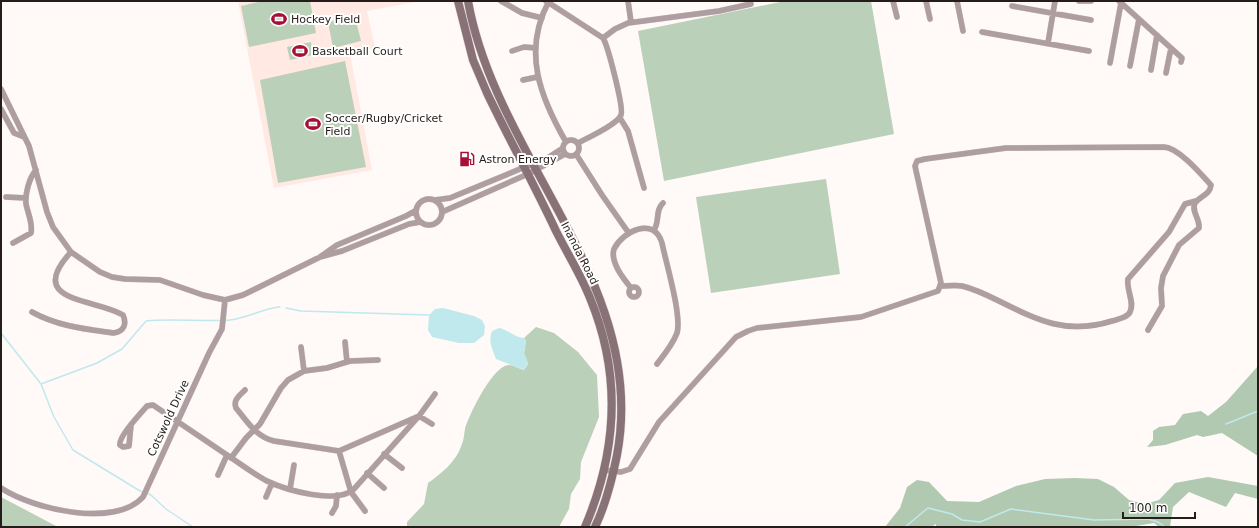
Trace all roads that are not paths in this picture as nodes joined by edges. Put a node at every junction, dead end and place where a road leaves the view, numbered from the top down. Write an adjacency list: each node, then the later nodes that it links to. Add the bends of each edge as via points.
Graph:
1 (458, 1): 48 (main road, Inanda Road, via 465,33 481,81)
2 (468, 1): 46 (main road, Inanda Road, via 489,75)
3 (502, 1): 17 (street, via 522,14)
4 (548, 1): 17 (street); 25 (street)
5 (628, 1): 21 (street)
6 (893, 1): 16 (street)
7 (926, 1): 18 (street)
8 (958, 1): 22 (street)
9 (1055, 1): 15 (street)
10 (1079, 1): 11 (street)
11 (1091, 1)
12 (1120, 2): 19 (street); 32 (street)
13 (751, 4): 21 (street, via 719,11)
14 (1012, 6): 15 (street)
15 (1053, 13): 20 (street); 26 (street)
16 (897, 17)
17 (542, 18): 27 (street)
18 (930, 19)
19 (1139, 19): 24 (street); 33 (street)
20 (1091, 20)
21 (632, 22): 25 (street, via 615,29)
22 (963, 31)
23 (982, 32): 26 (street)
24 (1157, 35): 28 (street); 34 (street)
25 (603, 38): 40 (street, via 621,105)
26 (1048, 43): 30 (street)
27 (536, 48): 29 (street, via 524,47); 36 (street)
28 (1171, 48): 31 (street, via 1182,58); 35 (street)
29 (512, 51)
30 (1089, 51)
31 (1181, 62)
32 (1110, 63)
33 (1130, 66)
34 (1151, 70)
35 (1166, 73)
36 (537, 77): 37 (street); 42 (street, via 547,108)
37 (523, 80)
38 (1, 90): 41 (street)
39 (1, 109): 41 (street, via 14,133)
40 (620, 118): 43 (street); 49 (street, via 628,130)
41 (24, 137): 47 (street)
42 (566, 142): 43 (street, via 571,140); 44 (street)
43 (578, 143): 45 (street, via 579,149)
44 (564, 151): 45 (street, via 571,156); 46 (street)
45 (576, 154): 60 (street)
46 (534, 166): 48 (street); 93 (main road, Inanda Road, via 593,280 611,330 618,361 621,405 620,434)
47 (36, 170): 51 (street, via 29,183); 64 (street, via 53,227)
48 (526, 170): 52 (street, via 450,198); 56 (street); 92 (main road, Inanda Road, via 586,288 603,337 609,366 612,408 610,446)
49 (644, 188)
50 (6, 197): 51 (street)
51 (26, 198): 62 (street, via 31,233)
52 (435, 200): 55 (street, via 422,200); 56 (street)
53 (1196, 201): 67 (street, via 1185,204 1169,232 1128,279 1131,311 1125,317 1104,324 1057,326 1040,321 974,290 962,286); 67 (street, via 1208,192 1211,185 1170,147 1006,148 920,160 916,163 916,170); 71 (street, via 1193,210 1199,221 1199,228 1179,246 1163,276 1160,288 1162,306)
54 (663, 203): 58 (street, via 657,212 658,221)
55 (415, 211): 57 (street); 59 (street)
56 (442, 212): 57 (street, via 439,220 432,225)
57 (420, 222): 61 (street)
58 (654, 230): 60 (street, via 644,228); 76 (street, via 662,243 677,325 673,340)
59 (367, 232): 61 (street); 63 (street)
60 (628, 232): 68 (street, via 615,246 613,256 619,271)
61 (370, 240): 65 (street)
62 (13, 243)
63 (337, 245): 65 (street); 66 (street)
64 (71, 252): 69 (street, via 100,272 112,276 160,280); 70 (street, via 57,271 55,280 59,290 123,315 123,329 113,333 69,326 48,321)
65 (340, 252): 66 (street)
66 (320, 257): 69 (street, via 243,296)
67 (941, 286): 93 (street, via 933,293 861,317 757,328 742,334 722,352 659,422 630,469 624,472)
68 (631, 288)
69 (225, 300): 81 (street, Cotswold Drive, via 221,333)
70 (32, 312)
71 (1148, 330)
72 (345, 342): 75 (street)
73 (301, 347): 77 (street)
74 (378, 360): 75 (street)
75 (347, 362): 77 (street)
76 (657, 364)
77 (304, 371): 85 (street, via 288,380 281,388 268,412)
78 (245, 390): 85 (street, via 236,399 235,404)
79 (435, 394): 80 (street)
80 (419, 416): 82 (street); 83 (street); 86 (street)
81 (177, 421): 84 (street, via 151,405 147,406); 89 (street); 97 (street, Cotswold Drive, via 143,497 122,515 93,518 65,515 44,510 16,498)
82 (399, 424): 86 (street); 87 (street)
83 (432, 424)
84 (132, 425)
85 (254, 430): 87 (street, via 268,440); 89 (street)
86 (405, 433): 88 (street)
87 (339, 451): 100 (street)
88 (384, 454): 91 (street); 94 (street)
89 (229, 457): 95 (street); 96 (street)
90 (294, 465): 99 (street)
91 (402, 468)
92 (604, 470): 93 (street); 105 (main road, Inanda Road, via 600,490)
93 (614, 471): 106 (main road, Inanda Road)
94 (367, 473): 98 (street); 100 (street)
95 (218, 475)
96 (272, 483): 99 (street); 102 (street)
97 (1, 488)
98 (384, 488)
99 (290, 489): 101 (street, via 316,495)
100 (351, 492): 101 (street); 103 (street)
101 (337, 495): 104 (street)
102 (266, 498)
103 (365, 511)
104 (332, 514)
105 (585, 527)
106 (594, 527)

